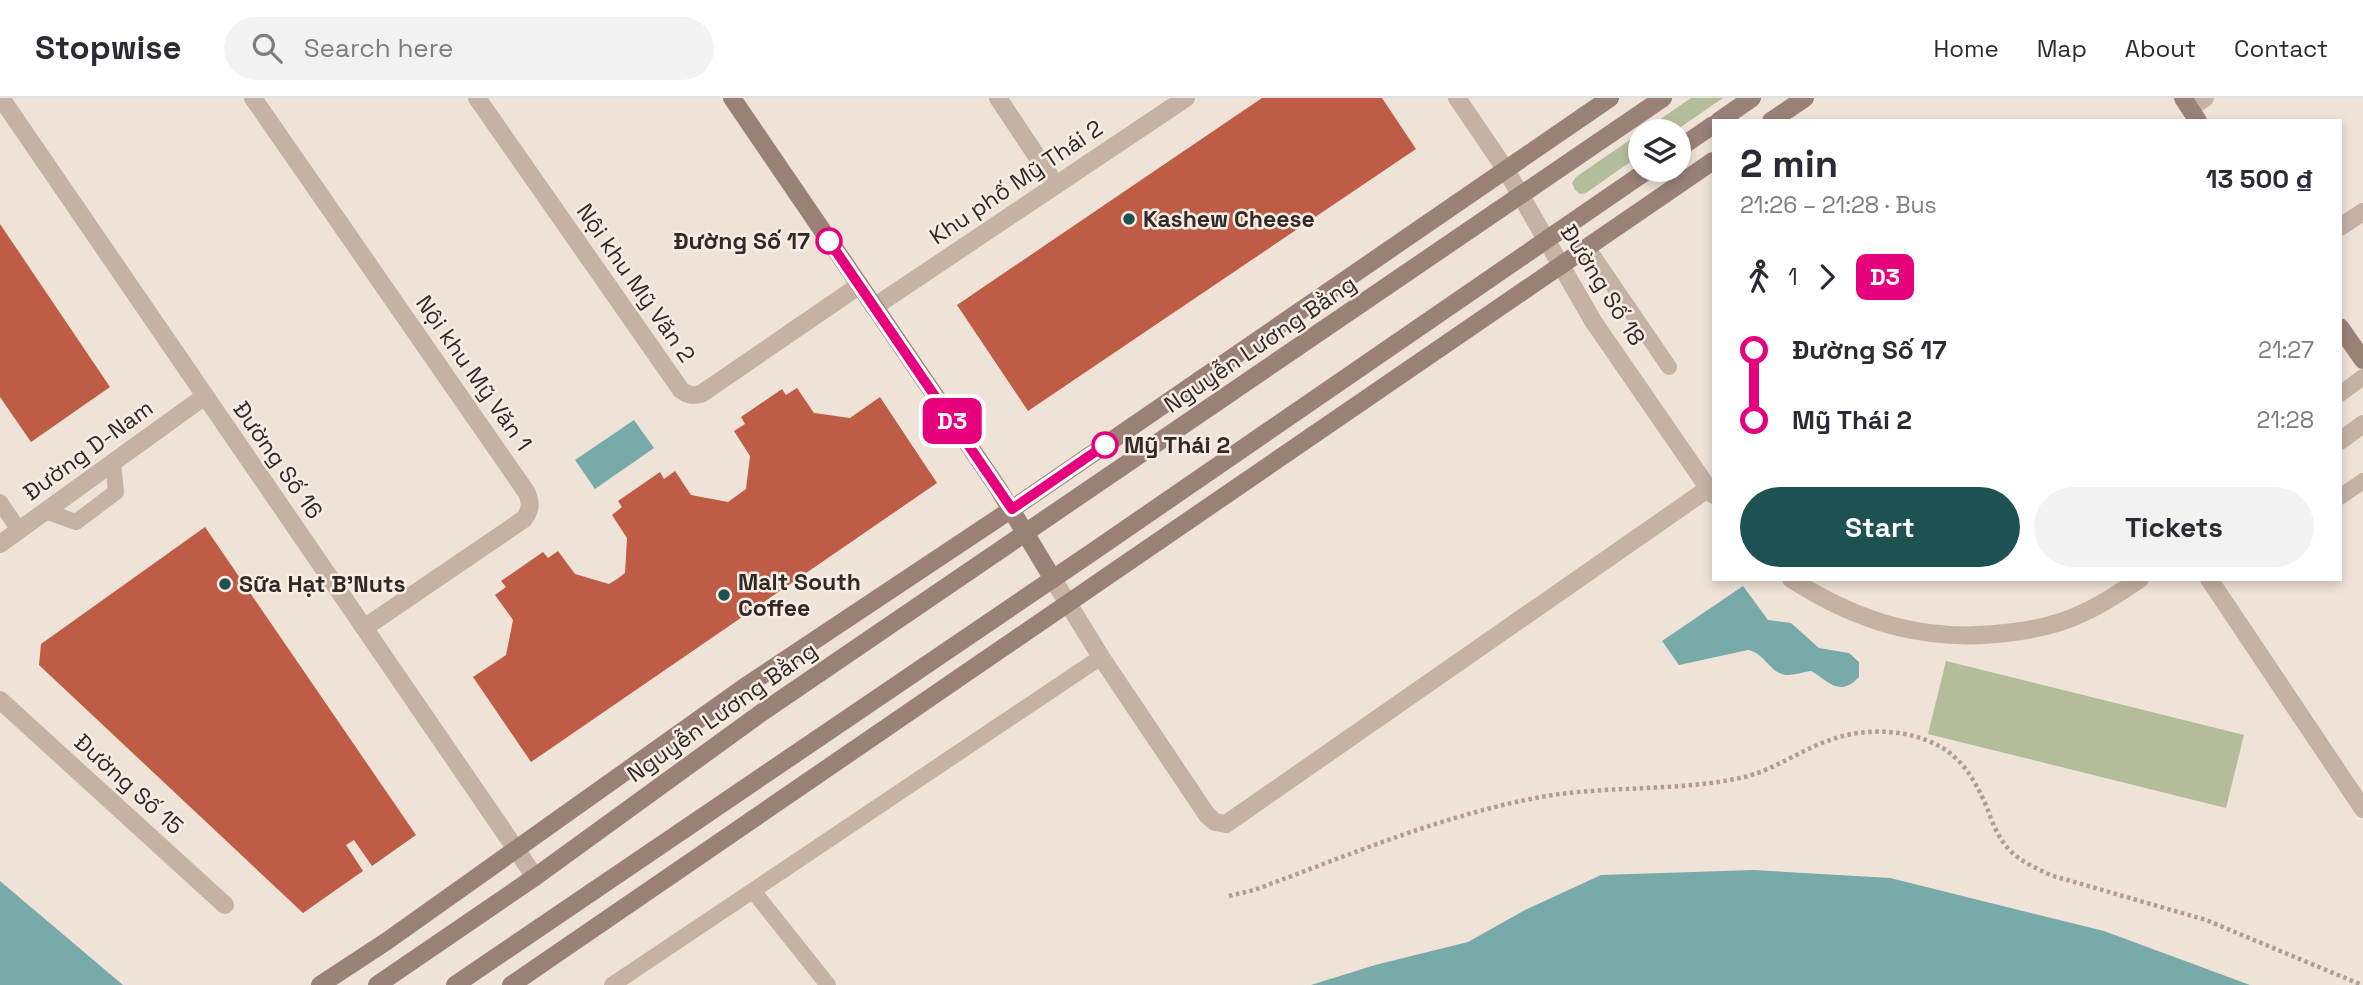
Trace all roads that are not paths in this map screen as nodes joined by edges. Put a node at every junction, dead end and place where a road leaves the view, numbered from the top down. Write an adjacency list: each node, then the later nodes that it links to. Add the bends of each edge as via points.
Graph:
1 (1, 98): 33 (street, Đường Số 16)
2 (253, 98): 51 (street, Nội khu Mỹ Văn 1, via 531,502 524,519)
3 (477, 98): 26 (street, Nội khu Mỹ Văn 2, via 687,394 701,394)
4 (732, 98): 26 (main road)
5 (998, 98): 19 (street)
6 (1186, 98): 19 (street, Khu phố Mỹ Thái 2)
7 (1457, 98): 17 (street, Đường Số 18)
8 (1610, 98): 17 (main road, Nguyễn Lương Bằng)
9 (1663, 98): 20 (main road, Nguyễn Lương Bằng)
10 (1752, 98): 12 (main road)
11 (1805, 98): 13 (main road)
12 (1722, 119)
13 (1774, 119)
14 (1712, 126): 15 (main road)
15 (1691, 140)
16 (1712, 162): 24 (main road)
17 (1506, 170): 20 (street, Đường Số 18); 41 (main road, Nguyễn Lương Bằng)
18 (1630, 182): 23 (main road)
19 (1056, 185): 27 (street, Khu phố Mỹ Thái 2)
20 (1521, 196): 23 (street, Đường Số 18); 44 (main road, Nguyễn Lương Bằng)
21 (2363, 212): 22 (street)
22 (2342, 226)
23 (1546, 239): 25 (street, Đường Số 18); 46 (main road)
24 (1587, 247): 25 (main road); 30 (lane)
25 (1561, 265): 38 (street, Đường Số 18, via 1593,321); 50 (main road)
26 (860, 285): 27 (main road)
27 (874, 307): 41 (main road)
28 (2342, 330): 29 (main road)
29 (2363, 360)
30 (1669, 367)
31 (2363, 377): 32 (lane)
32 (2342, 393)
33 (205, 396): 36 (street, Đường D-Nam); 51 (street, Đường Số 16)
34 (2363, 424): 35 (street)
35 (2342, 440)
36 (113, 462): 42 (street, Đường D-Nam); 42 (lane, via 116,492 76,522)
37 (2363, 481): 39 (lane)
38 (1711, 492): 52 (street, via 1226,824 1210,819)
39 (2342, 496)
40 (0, 502): 43 (lane)
41 (1012, 509): 44 (main road); 55 (main road, Nguyễn Lương Bằng, via 743,688)
42 (45, 511): 43 (street, Đường D-Nam)
43 (19, 530): 45 (street, Đường D-Nam)
44 (1026, 532): 46 (main road); 56 (main road, Nguyễn Lương Bằng, via 761,713)
45 (0, 544)
46 (1053, 579): 50 (street); 61 (main road)
47 (1794, 581): 48 (street, via 1837,606 1886,625 1929,635 1971,637 2067,620)
48 (2137, 581)
49 (2210, 581): 54 (street)
50 (1068, 603): 52 (street); 62 (main road)
51 (364, 628): 55 (street, Đường Số 16)
52 (1101, 657): 57 (lane)
53 (0, 700): 58 (street, Đường Số 15)
54 (2363, 809)
55 (516, 850): 56 (street); 59 (main road, Nguyễn Lương Bằng)
56 (534, 877): 60 (main road, Nguyễn Lương Bằng)
57 (754, 892): 63 (lane); 64 (lane)
58 (225, 905)
59 (320, 985)
60 (377, 985)
61 (455, 985)
62 (511, 985)
63 (612, 985)
64 (828, 985)

